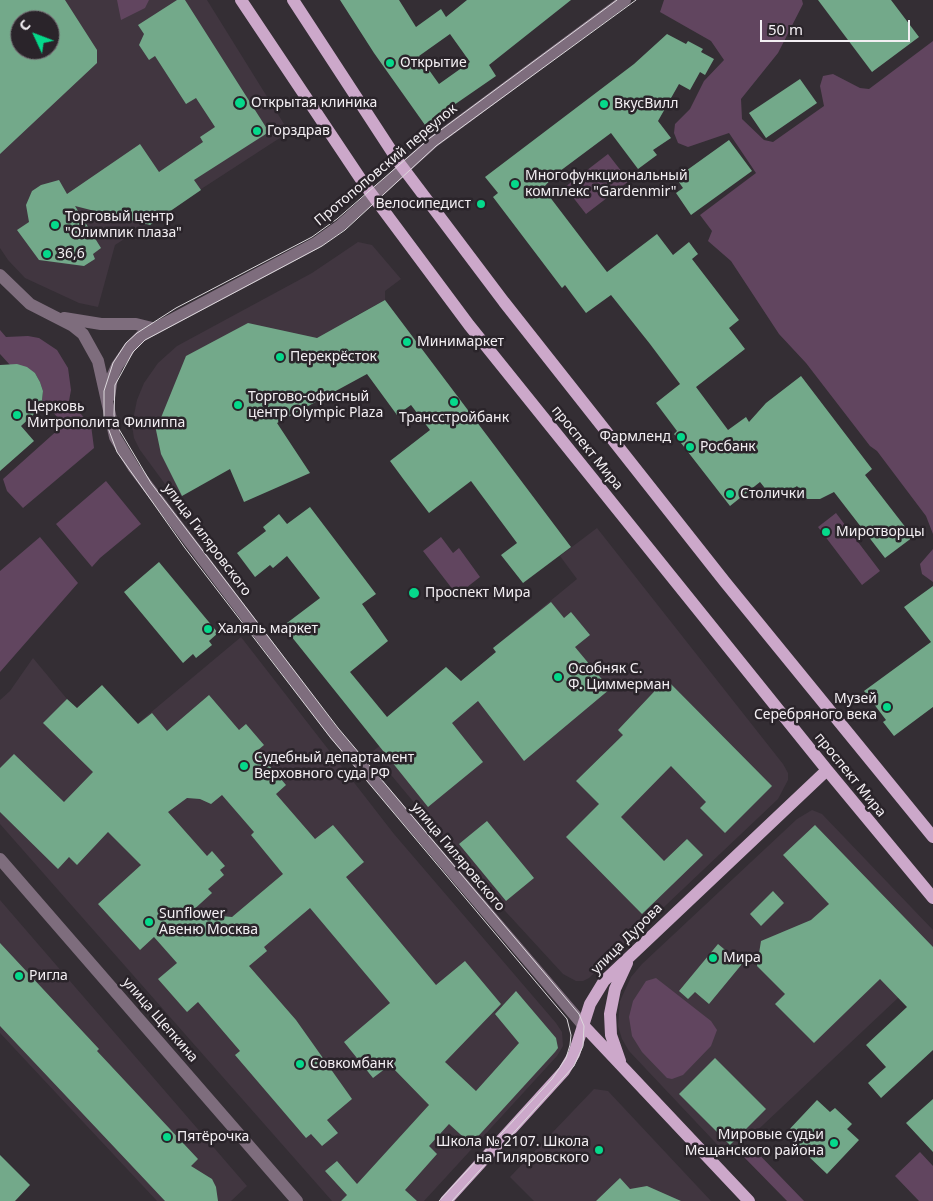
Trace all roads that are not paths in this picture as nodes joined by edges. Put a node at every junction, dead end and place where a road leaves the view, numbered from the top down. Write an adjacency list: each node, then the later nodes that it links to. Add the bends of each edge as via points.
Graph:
1 (241, 0): 5 (main road, проспект Мира)
2 (293, 0): 4 (main road, проспект Мира)
3 (625, 0): 4 (street, Протопоповский переулок, via 433,142)
4 (403, 169): 5 (street, Протопоповский переулок); 11 (main road, проспект Мира, via 725,582)
5 (372, 195): 8 (street, Протопоповский переулок, via 341,225 316,243); 10 (main road, проспект Мира, via 475,333)
6 (0, 275): 7 (street, улица Гиляровского, via 30,304)
7 (57, 316): 8 (street, улица Гиляровского); 9 (street, улица Гиляровского, via 73,326 90,345 98,361)
8 (152, 328): 9 (street, улица Гиляровского, via 130,347 117,366 112,377)
9 (108, 409): 15 (street, улица Гиляровского, via 115,437 134,468 292,678 389,798)
10 (826, 770): 13 (main road, проспект Мира); 14 (main road, улица Дурова)
11 (933, 838)
12 (0, 859): 17 (street, улица Щепкина)
13 (933, 898)
14 (635, 950): 15 (main road, улица Дурова, via 596,993); 16 (main road, via 615,989 610,1014 610,1035)
15 (584, 1026): 16 (main road, улица Гиляровского); 18 (main road, улица Дурова, via 574,1054 556,1082)
16 (625, 1070): 19 (main road, улица Гиляровского)
17 (297, 1201)
18 (446, 1201)
19 (749, 1201)

